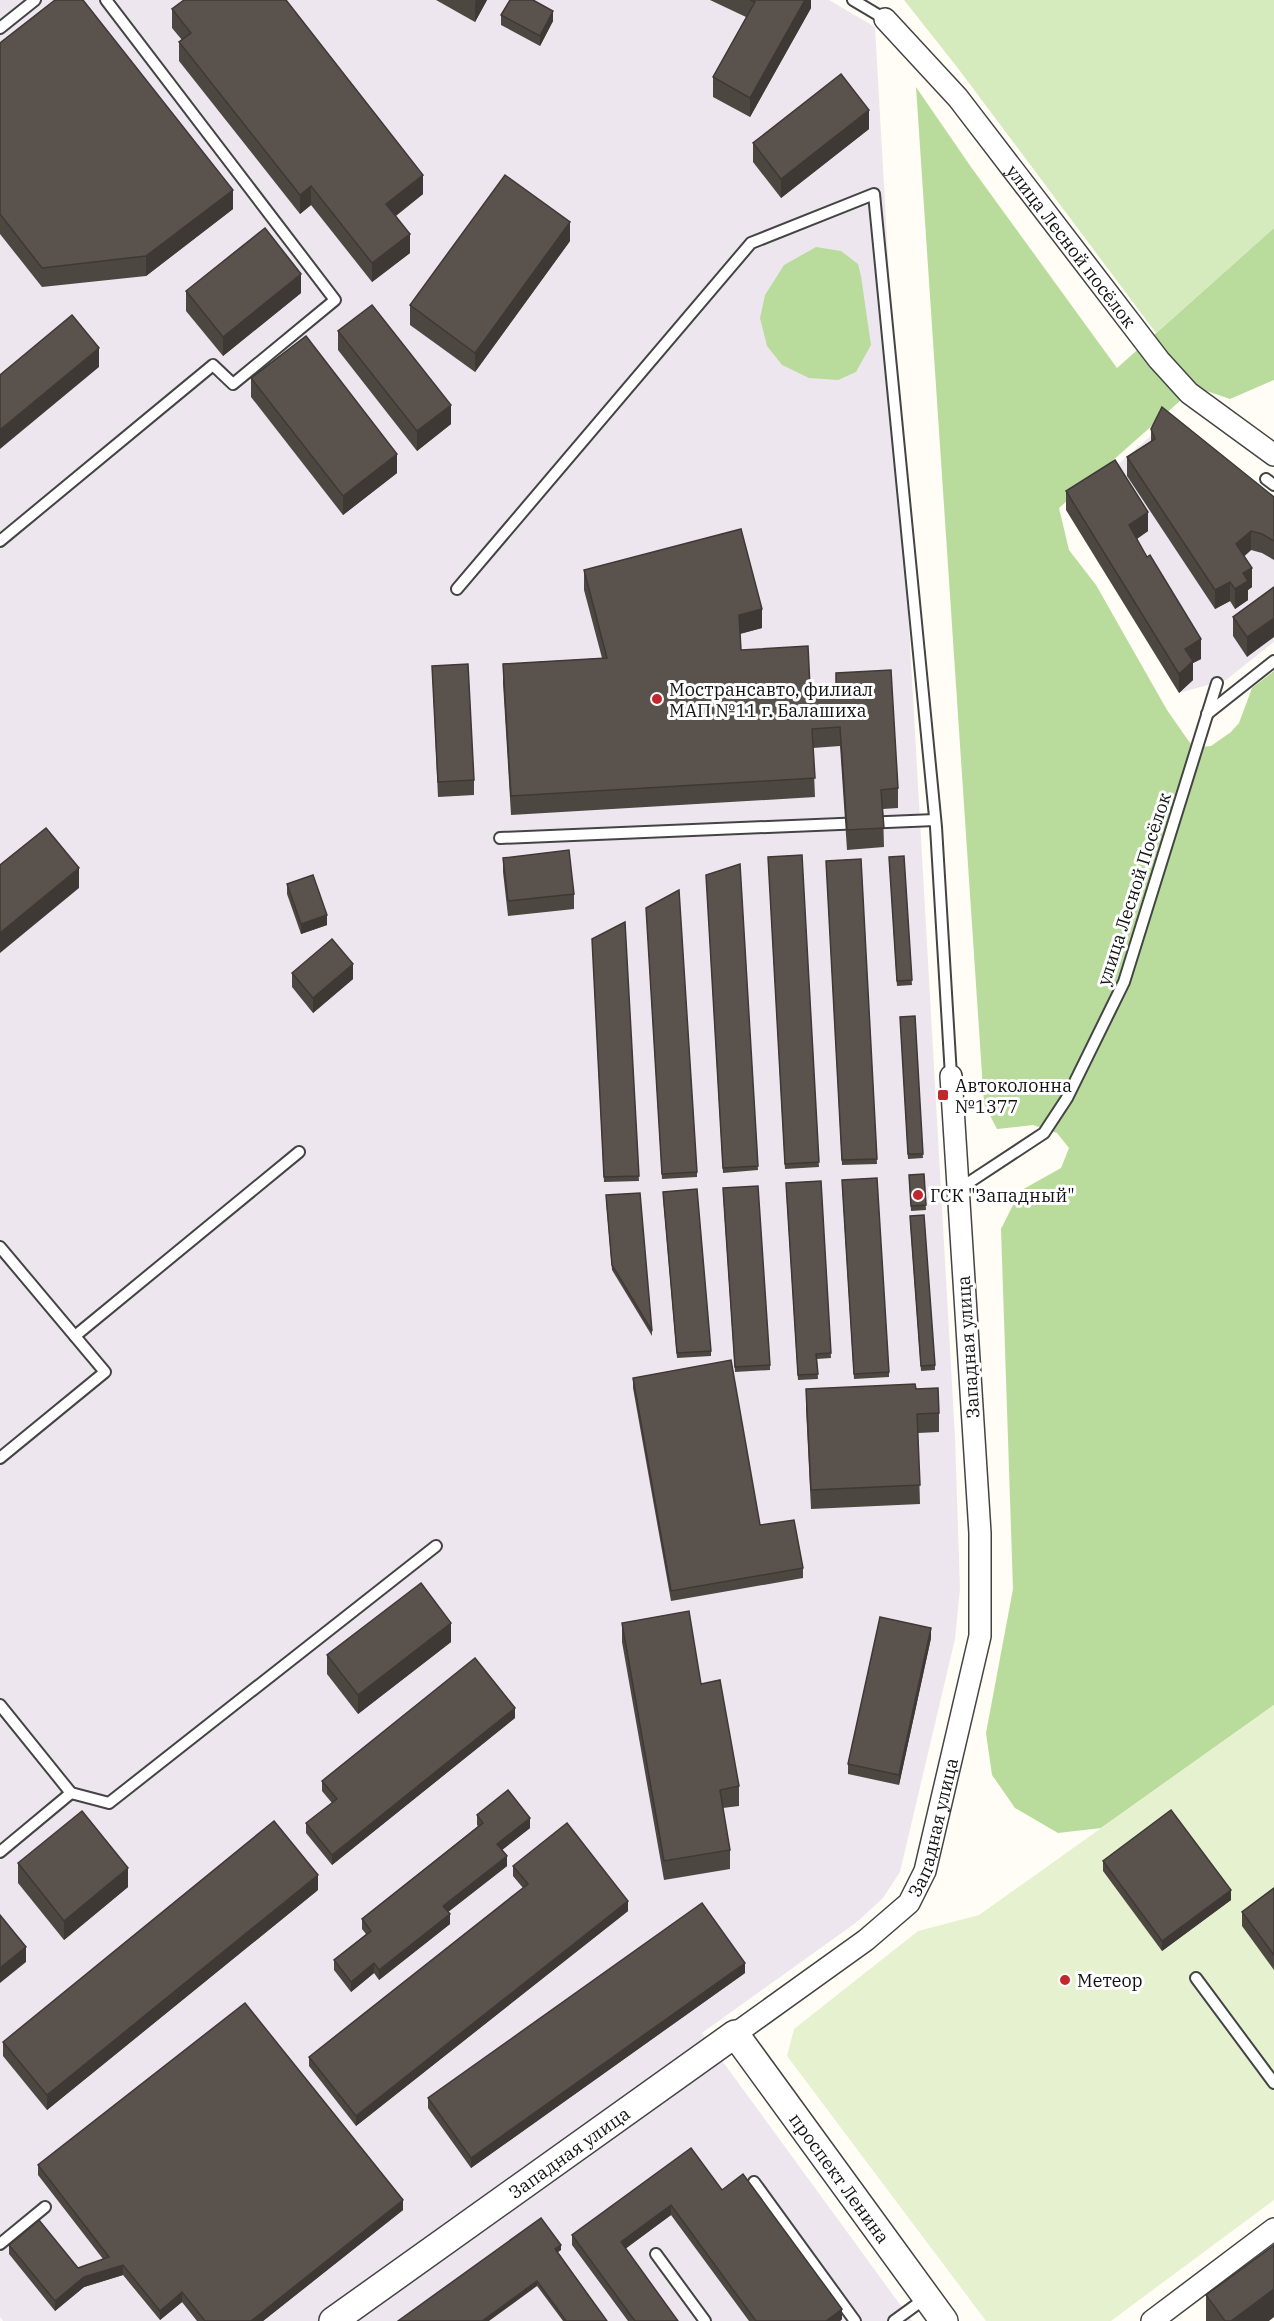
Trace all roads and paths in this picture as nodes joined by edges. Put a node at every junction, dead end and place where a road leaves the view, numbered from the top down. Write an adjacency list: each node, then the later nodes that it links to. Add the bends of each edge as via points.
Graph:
1 (35, 0): 5 (lane)
2 (106, 0): 7 (lane, via 335,300 233,384 213,364)
3 (853, 0): 4 (lane)
4 (885, 19): 6 (street, улица Лесной посёлок, via 957,98 1159,360 1189,393)
5 (0, 28)
6 (1274, 455)
7 (0, 541)
8 (457, 590): 12 (lane, via 751,243 874,194)
9 (1274, 661): 11 (lane)
10 (1217, 683): 11 (lane, улица Лесной Посёлок)
11 (1206, 715): 16 (lane, улица Лесной Посёлок, via 1124,982 1067,1098 1044,1133)
12 (935, 820): 13 (lane); 14 (lane)
13 (500, 838)
14 (951, 1076): 16 (street, Западная улица)
15 (299, 1152): 18 (lane)
16 (958, 1189): 25 (street, Западная улица, via 980,1533 980,1635 925,1871 909,1903 892,1918)
17 (0, 1247): 18 (lane)
18 (75, 1336): 19 (lane, via 105,1372)
19 (0, 1458)
20 (436, 1546): 22 (lane, via 109,1803)
21 (0, 1705): 22 (lane)
22 (71, 1793): 23 (lane)
23 (0, 1852)
24 (1196, 1978): 26 (lane)
25 (735, 2034): 32 (street, проспект Ленина); 34 (street, Западная улица)
26 (1274, 2083)
27 (754, 2182): 36 (lane)
28 (45, 2207): 30 (lane)
29 (1274, 2229): 33 (street)
30 (0, 2244)
31 (656, 2254): 35 (lane)
32 (927, 2297): 37 (lane); 38 (street, проспект Ленина)
33 (1156, 2320)
34 (333, 2321)
35 (705, 2321)
36 (855, 2321)
37 (894, 2321)
38 (944, 2321)

